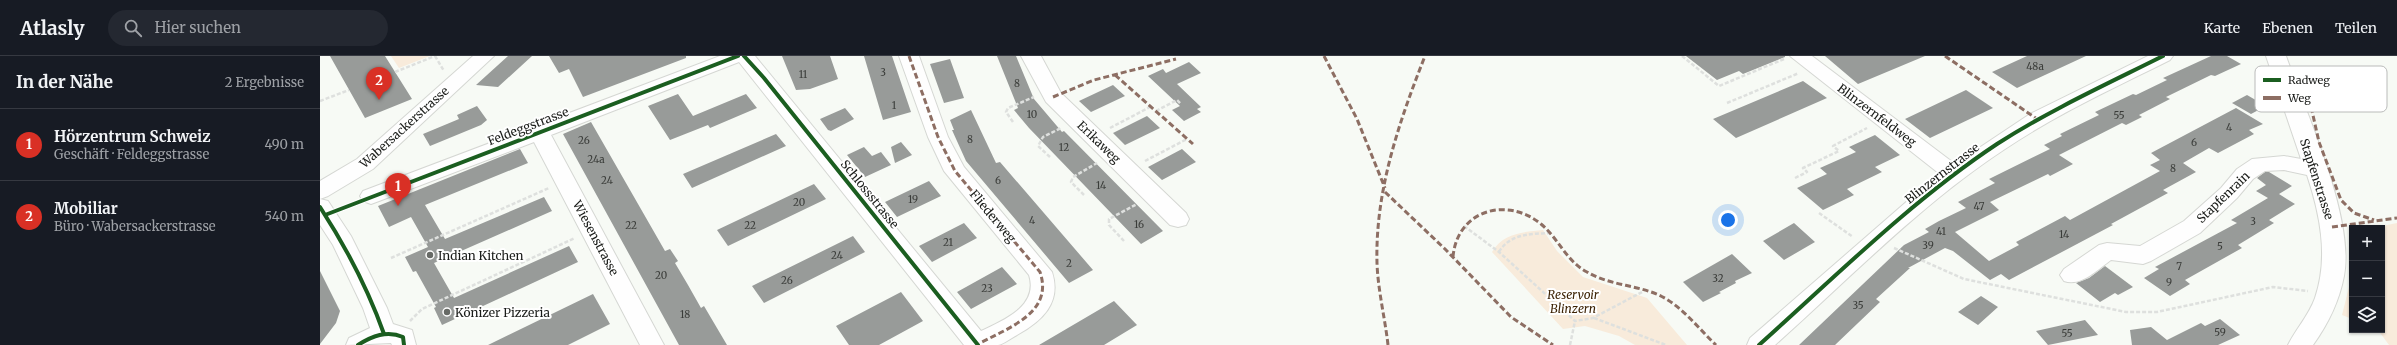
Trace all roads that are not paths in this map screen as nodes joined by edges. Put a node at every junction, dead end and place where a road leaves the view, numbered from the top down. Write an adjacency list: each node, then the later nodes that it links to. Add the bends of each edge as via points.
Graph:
1 (484, 56): 14 (street, Wabersackerstrasse, via 365,164)
2 (738, 56): 11 (street, Feldeggstrasse)
3 (744, 56): 22 (street, Schlossstrasse)
4 (909, 56): 22 (street, Fliederweg, via 938,137 955,171 1045,280 1044,294 1036,308)
5 (1031, 56): 17 (street, Erikaweg, via 1049,92)
6 (2163, 56): 13 (street, Blinzernstrasse, via 2037,119)
7 (2276, 56): 9 (street, Stapfenstrasse)
8 (1807, 62): 13 (street, Blinzernfeldweg)
9 (2280, 66)
10 (2296, 112): 12 (street, Stapfenstrasse)
11 (539, 132): 15 (street, Feldeggstrasse); 21 (street, Wiesenstrasse)
12 (2316, 170): 18 (street, Stapfenrain, via 2284,163 2260,164 2245,174 2229,193 2192,227 2143,255 2107,251); 24 (street, Stapfenstrasse, via 2332,227 2334,277 2319,319)
13 (1954, 174): 23 (street, Blinzernstrasse)
14 (320, 191)
15 (371, 196)
16 (320, 207): 19 (street, via 343,242 375,308)
17 (1178, 219)
18 (2072, 275)
19 (394, 339): 20 (street)
20 (358, 345)
21 (652, 345)
22 (978, 345)
23 (1759, 345)
24 (2300, 345)

